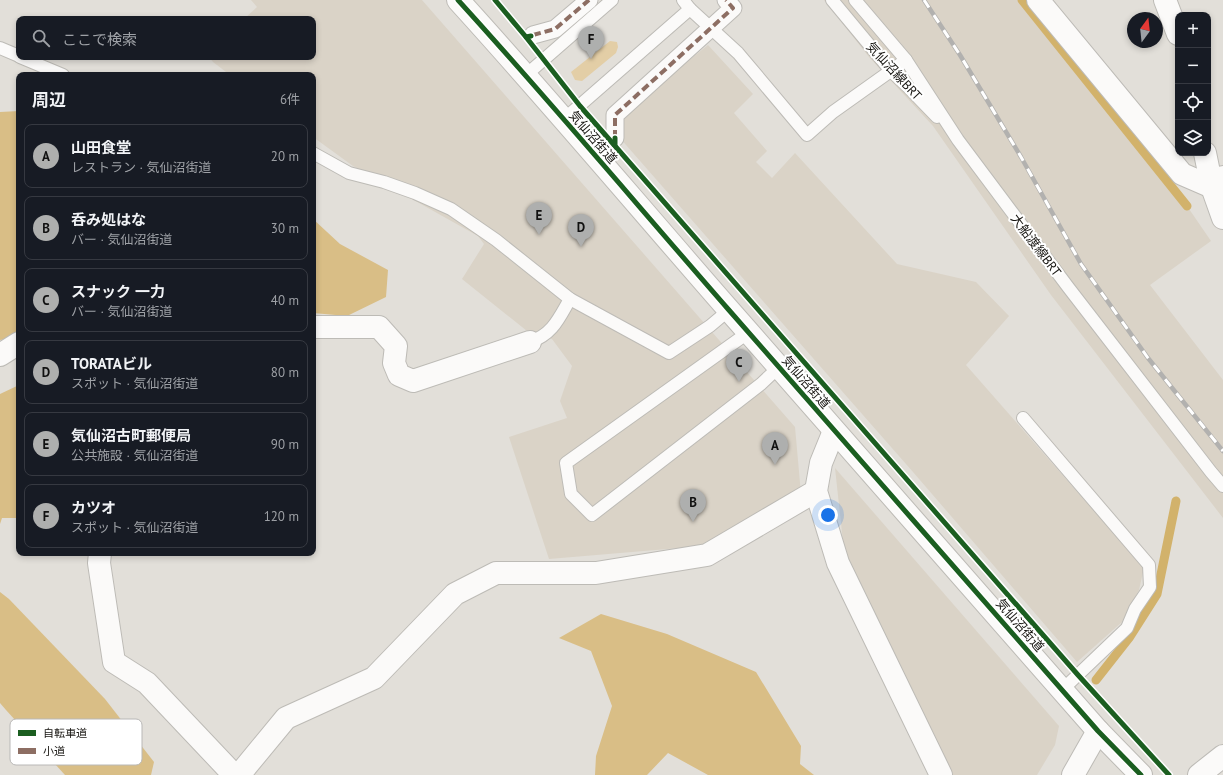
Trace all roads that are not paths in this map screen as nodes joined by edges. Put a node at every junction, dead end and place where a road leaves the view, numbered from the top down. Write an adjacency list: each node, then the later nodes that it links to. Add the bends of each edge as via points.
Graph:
1 (458, 0): 19 (street, 気仙沼街道)
2 (588, 0): 12 (street, via 555,29)
3 (612, 0): 19 (lane)
4 (726, 0): 11 (street, via 733,8)
5 (832, 0): 17 (lane, 気仙沼線BRT)
6 (856, 0): 16 (lane, 大船渡線BRT)
7 (1038, 0): 25 (street, via 1182,174)
8 (1165, 0): 10 (street)
9 (686, 5): 11 (lane); 20 (lane)
10 (1175, 26)
11 (710, 28): 17 (lane, via 738,53 807,135 833,112); 21 (street, via 615,115)
12 (533, 35)
13 (0, 48): 14 (lane)
14 (16, 55)
15 (27, 60): 18 (lane)
16 (906, 60): 17 (lane); 22 (lane, 大船渡線BRT)
17 (891, 71): 22 (lane, 気仙沼線BRT)
18 (56, 72)
19 (526, 75): 20 (street, 気仙沼街道)
20 (563, 120): 28 (street, 気仙沼街道)
21 (615, 138)
22 (958, 140): 37 (lane, 大船渡線BRT, via 1068,287)
23 (316, 155): 27 (lane, via 349,173 384,182 451,209 496,240)
24 (1206, 156): 25 (street)
25 (1217, 182): 26 (street)
26 (1223, 218)
27 (570, 299): 28 (lane, via 669,353); 31 (lane, via 553,327)
28 (729, 310): 30 (street, 気仙沼街道)
29 (316, 326): 31 (street, via 379,327 396,346 394,363 399,375 413,381)
30 (749, 332): 34 (street, 気仙沼街道); 34 (lane, via 566,463 571,494 592,515 761,384)
31 (530, 342)
32 (16, 345): 33 (street)
33 (0, 354)
34 (779, 367): 36 (street, 気仙沼街道)
35 (1023, 418): 40 (lane, via 1149,564 1150,587 1135,609 1127,628)
36 (834, 431): 38 (street, via 821,463); 40 (street, 気仙沼街道)
37 (1223, 486)
38 (816, 491): 44 (street, via 707,555 596,573 496,573 455,594 374,678 286,718); 45 (street, via 838,563)
39 (100, 556): 43 (street, via 114,662 147,683)
40 (1062, 690): 41 (street, 気仙沼街道)
41 (1098, 731): 46 (street); 47 (street, 気仙沼街道)
42 (1223, 756): 48 (street)
43 (234, 775)
44 (239, 775)
45 (941, 775)
46 (1073, 775)
47 (1141, 775)
48 (1199, 775)

